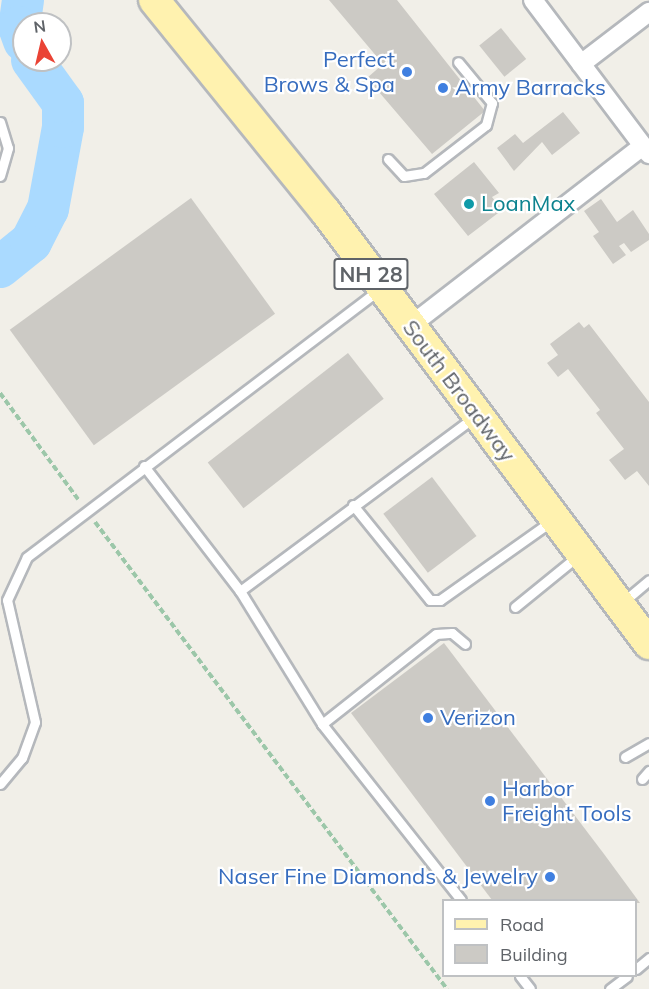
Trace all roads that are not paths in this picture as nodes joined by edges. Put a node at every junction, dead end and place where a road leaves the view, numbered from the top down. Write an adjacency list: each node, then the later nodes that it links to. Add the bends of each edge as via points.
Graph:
1 (154, 0): 10 (main road, South Broadway / NH 28)
2 (533, 0): 5 (street)
3 (649, 12): 5 (street)
4 (458, 62): 8 (lane, via 492,103 486,125 424,173 404,176)
5 (581, 64): 7 (street)
6 (0, 122): 9 (lane, via 8,148)
7 (646, 150): 11 (street)
8 (388, 159)
9 (0, 176)
10 (382, 288): 11 (main road, South Broadway / NH 28); 13 (lane)
11 (410, 326): 12 (main road, South Broadway / NH 28)
12 (476, 415): 14 (lane); 15 (main road, South Broadway / NH 28)
13 (144, 466): 18 (lane); 26 (lane, via 27,557 14,576 9,622 35,722 22,758)
14 (352, 505): 15 (lane, via 430,600 440,600); 18 (lane)
15 (554, 519): 16 (main road, South Broadway / NH 28)
16 (581, 553): 19 (main road, South Broadway / NH 28); 20 (lane)
17 (649, 580): 19 (lane)
18 (240, 591): 23 (lane)
19 (620, 605): 22 (main road, South Broadway / NH 28)
20 (515, 607)
21 (465, 644): 23 (lane, via 452,633 436,634)
22 (649, 644)
23 (322, 724): 27 (lane)
24 (649, 743): 25 (lane)
25 (625, 757)
26 (0, 784)
27 (460, 899)
28 (649, 958): 29 (lane)
29 (637, 968)
30 (521, 977): 32 (lane)
31 (625, 977): 33 (lane)
32 (530, 989)
33 (610, 989)

